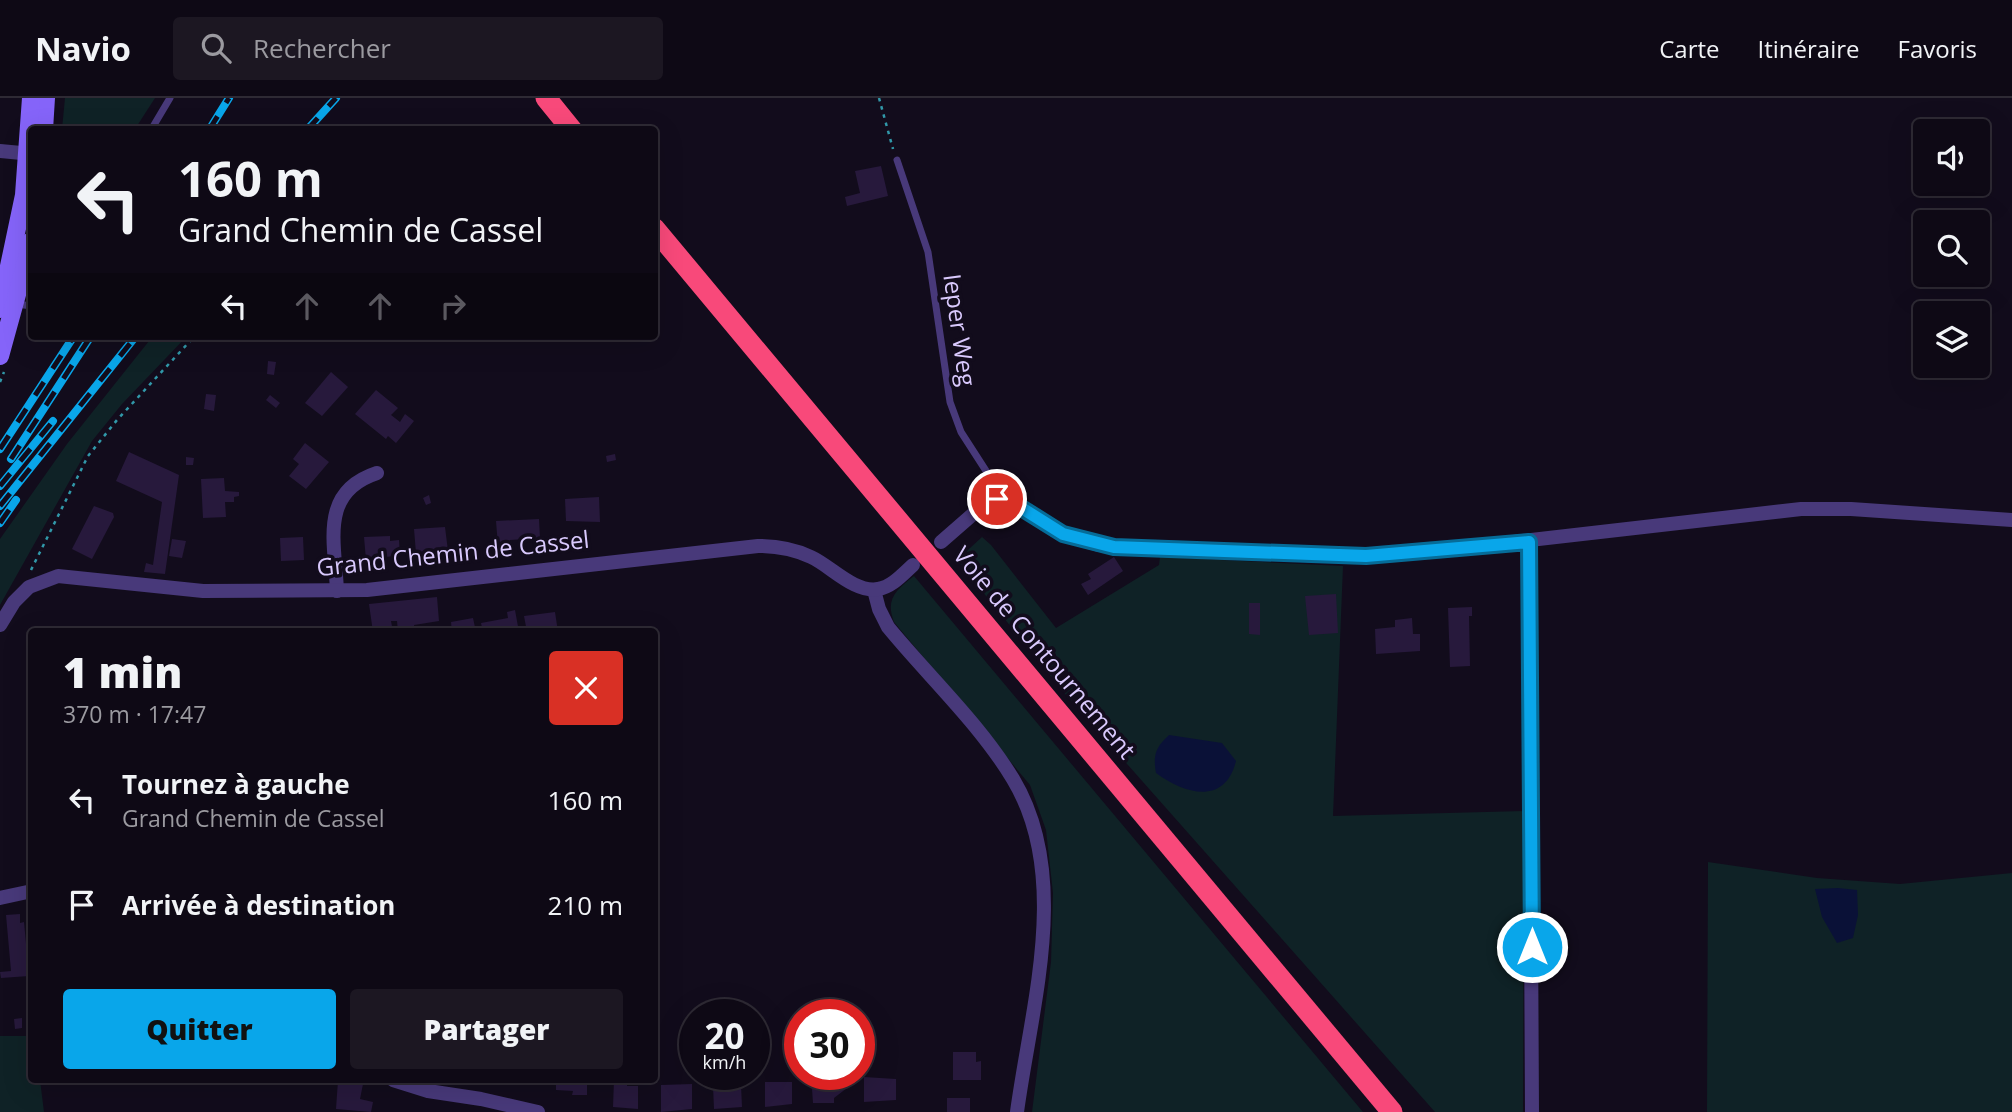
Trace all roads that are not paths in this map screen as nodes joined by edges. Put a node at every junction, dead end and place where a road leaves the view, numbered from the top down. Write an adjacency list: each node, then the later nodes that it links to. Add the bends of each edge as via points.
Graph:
1 (31, 98): 5 (main road)
2 (46, 98): 6 (main road)
3 (170, 98): 7 (lane)
4 (546, 98): 8 (highway)
5 (30, 126)
6 (44, 126)
7 (152, 126)
8 (569, 126)
9 (0, 151): 10 (street)
10 (28, 153)
11 (897, 160): 18 (lane, Ieper Weg, via 928,252 950,402)
12 (28, 167): 15 (main road)
13 (658, 233): 31 (highway, Voie de Contournement)
14 (28, 256): 15 (main road)
15 (16, 306): 16 (main road)
16 (0, 356)
17 (377, 473): 24 (street, via 355,482 337,504)
18 (997, 499): 20 (street); 21 (street, via 1012,502 1063,534 1114,547 1366,556)
19 (2012, 520): 21 (street, via 1801,509)
20 (941, 542)
21 (1529, 542): 32 (street)
22 (913, 565): 23 (street)
23 (874, 590): 24 (street, Grand Chemin de Cassel, via 858,586 808,555 758,546); 30 (street, via 888,627 1008,771 1034,831 1042,888 1041,934 1035,1005)
24 (337, 591): 25 (street, Grand Chemin de Cassel, via 187,590 69,575 29,587)
25 (0, 625)
26 (28, 892): 27 (street)
27 (0, 898)
28 (403, 1083): 29 (street)
29 (538, 1112)
30 (1017, 1112)
31 (1392, 1112)
32 (1532, 1112)

